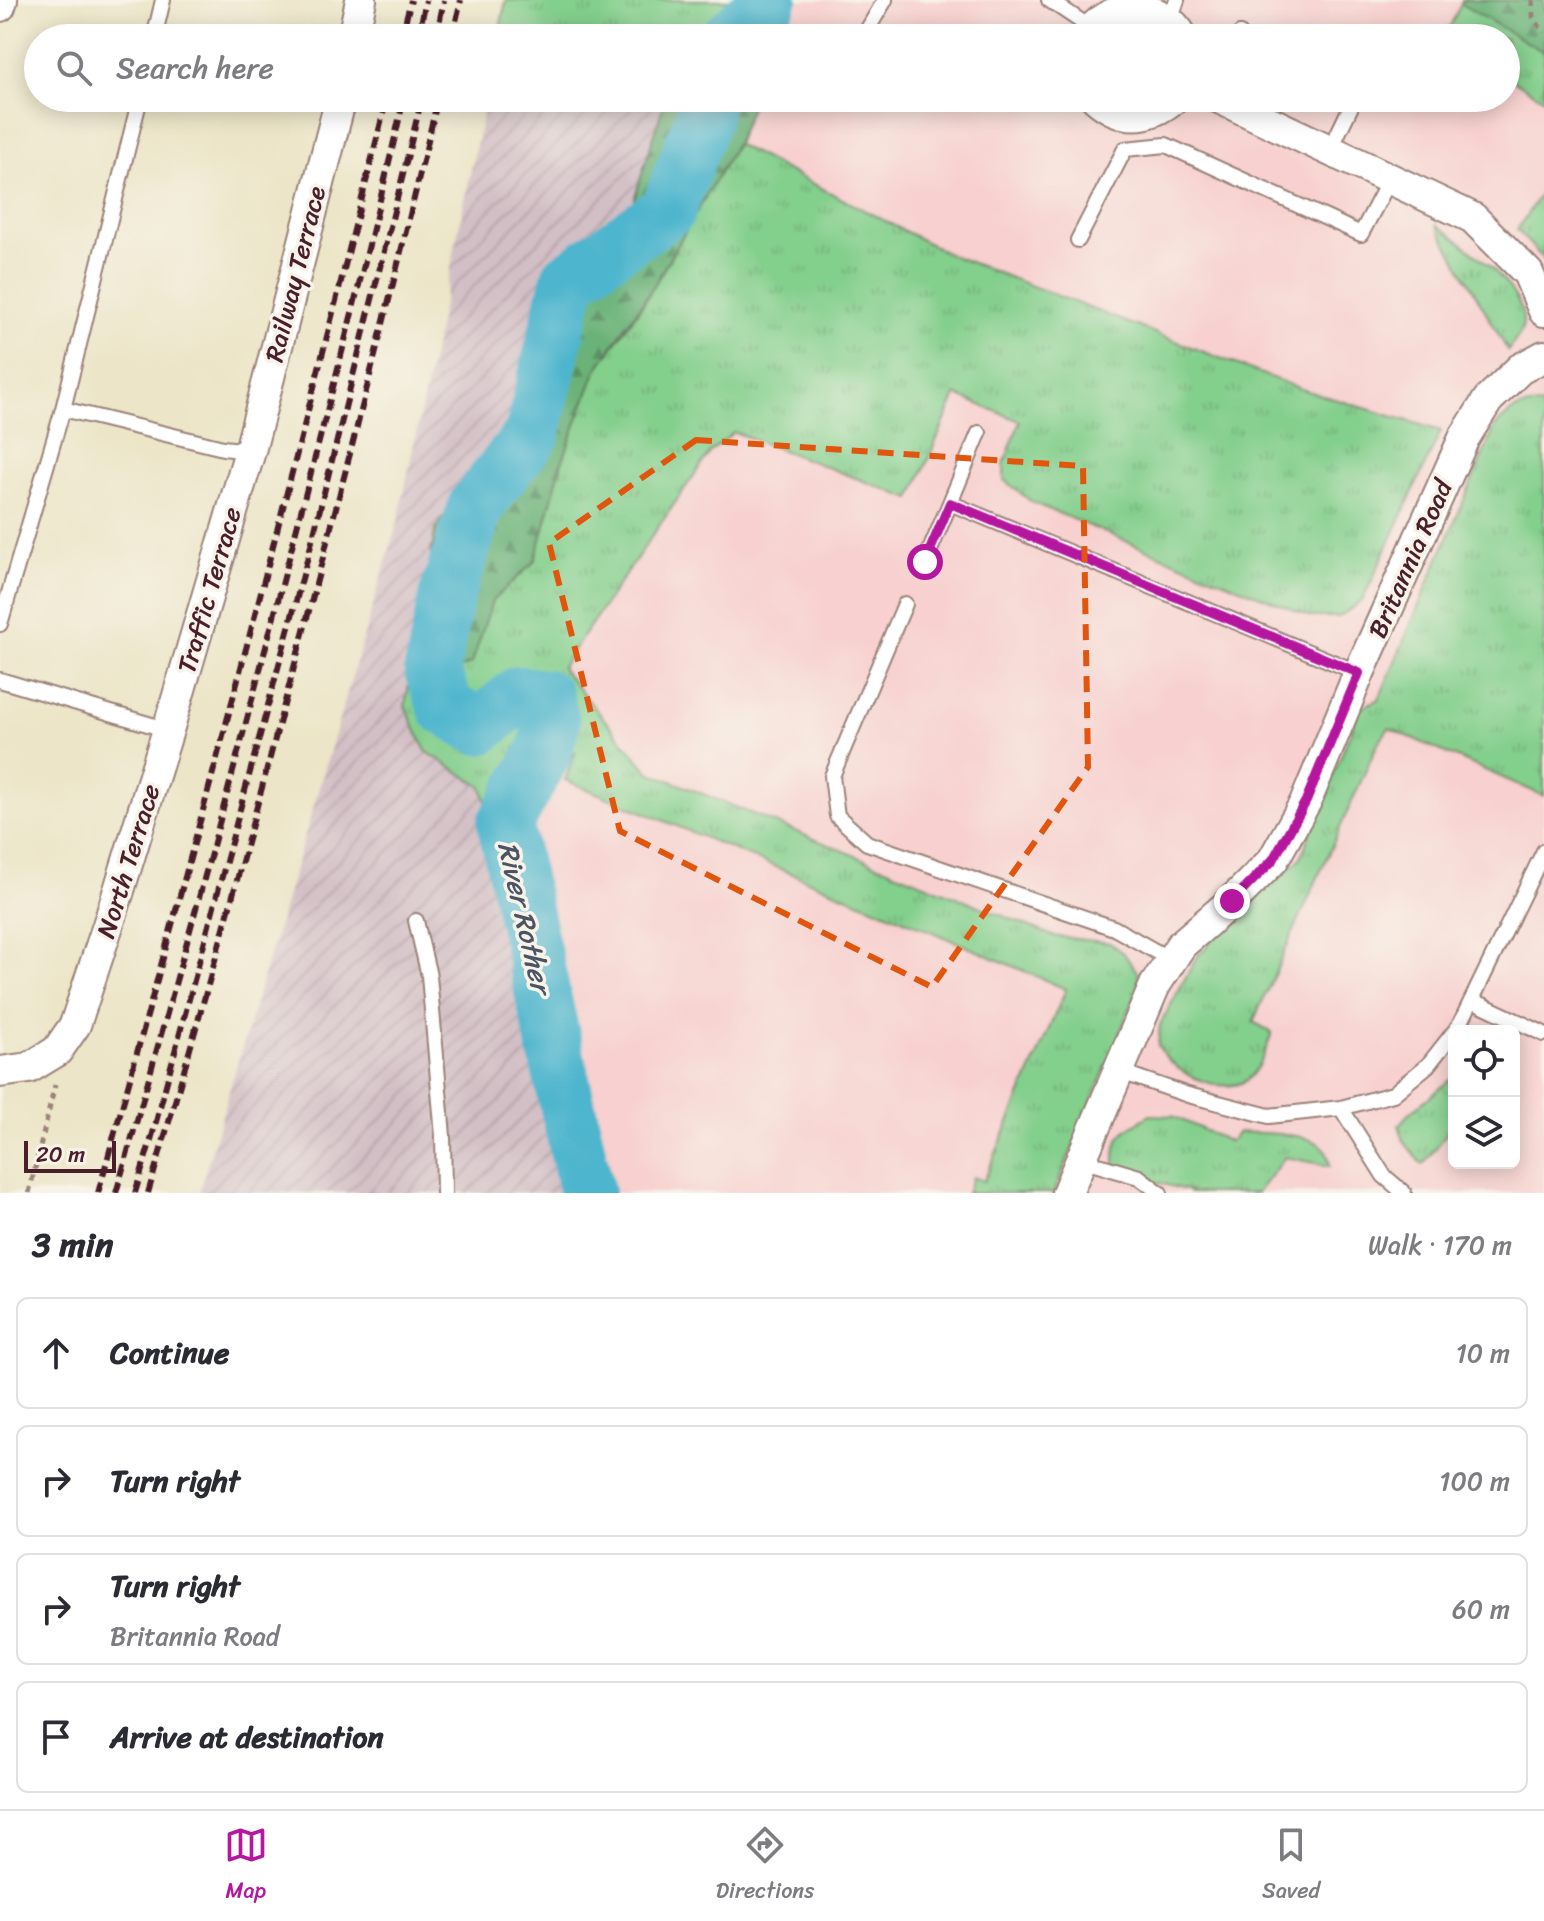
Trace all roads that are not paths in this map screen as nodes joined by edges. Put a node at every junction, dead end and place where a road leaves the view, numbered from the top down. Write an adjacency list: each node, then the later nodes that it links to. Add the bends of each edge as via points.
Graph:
1 (163, 0): 6 (lane)
2 (361, 0): 7 (street)
3 (885, 0): 8 (lane)
4 (1049, 0): 9 (lane)
5 (1177, 20): 10 (street, via 1138,7 1120,9)
6 (157, 24)
7 (356, 24)
8 (871, 24)
9 (1078, 24)
10 (1097, 24)
11 (137, 112): 22 (lane)
12 (337, 112): 24 (street, Railway Terrace)
13 (1120, 112): 14 (street)
14 (1150, 112)
15 (1249, 112): 17 (street)
16 (1348, 112): 17 (lane)
17 (1330, 150): 18 (street)
18 (1390, 179): 19 (lane, via 1361,234 1166,145 1125,149); 20 (street, via 1473,218 1528,273)
19 (1078, 240)
20 (1544, 311)
21 (1544, 356): 29 (street, Britannia Road, via 1520,369 1488,400 1464,438)
22 (63, 409): 24 (lane); 28 (lane)
23 (979, 433): 25 (lane)
24 (250, 451): 31 (street, Traffic Terrace)
25 (950, 503): 26 (lane); 29 (lane)
26 (925, 562)
27 (905, 604): 34 (lane, via 832,776 837,816 867,843 1114,928)
28 (0, 624)
29 (1359, 673): 34 (street, Britannia Road, via 1306,801 1273,860)
30 (0, 680): 31 (lane)
31 (168, 730): 40 (street, North Terrace, via 75,1025 57,1051 29,1068)
32 (1544, 851): 35 (lane)
33 (416, 921): 43 (lane, via 429,976)
34 (1171, 960): 39 (street, Britannia Road)
35 (1472, 1000): 36 (lane); 37 (lane)
36 (1459, 1025)
37 (1544, 1034)
38 (1448, 1040): 41 (lane, via 1393,1094)
39 (1118, 1071): 41 (lane, via 1269,1116); 42 (street, Britannia Road)
40 (0, 1072)
41 (1341, 1108): 46 (lane, via 1384,1176)
42 (1081, 1160): 44 (street, Britannia Road); 45 (lane, via 1139,1177)
43 (444, 1193)
44 (1067, 1193)
45 (1160, 1193)
46 (1404, 1193)

